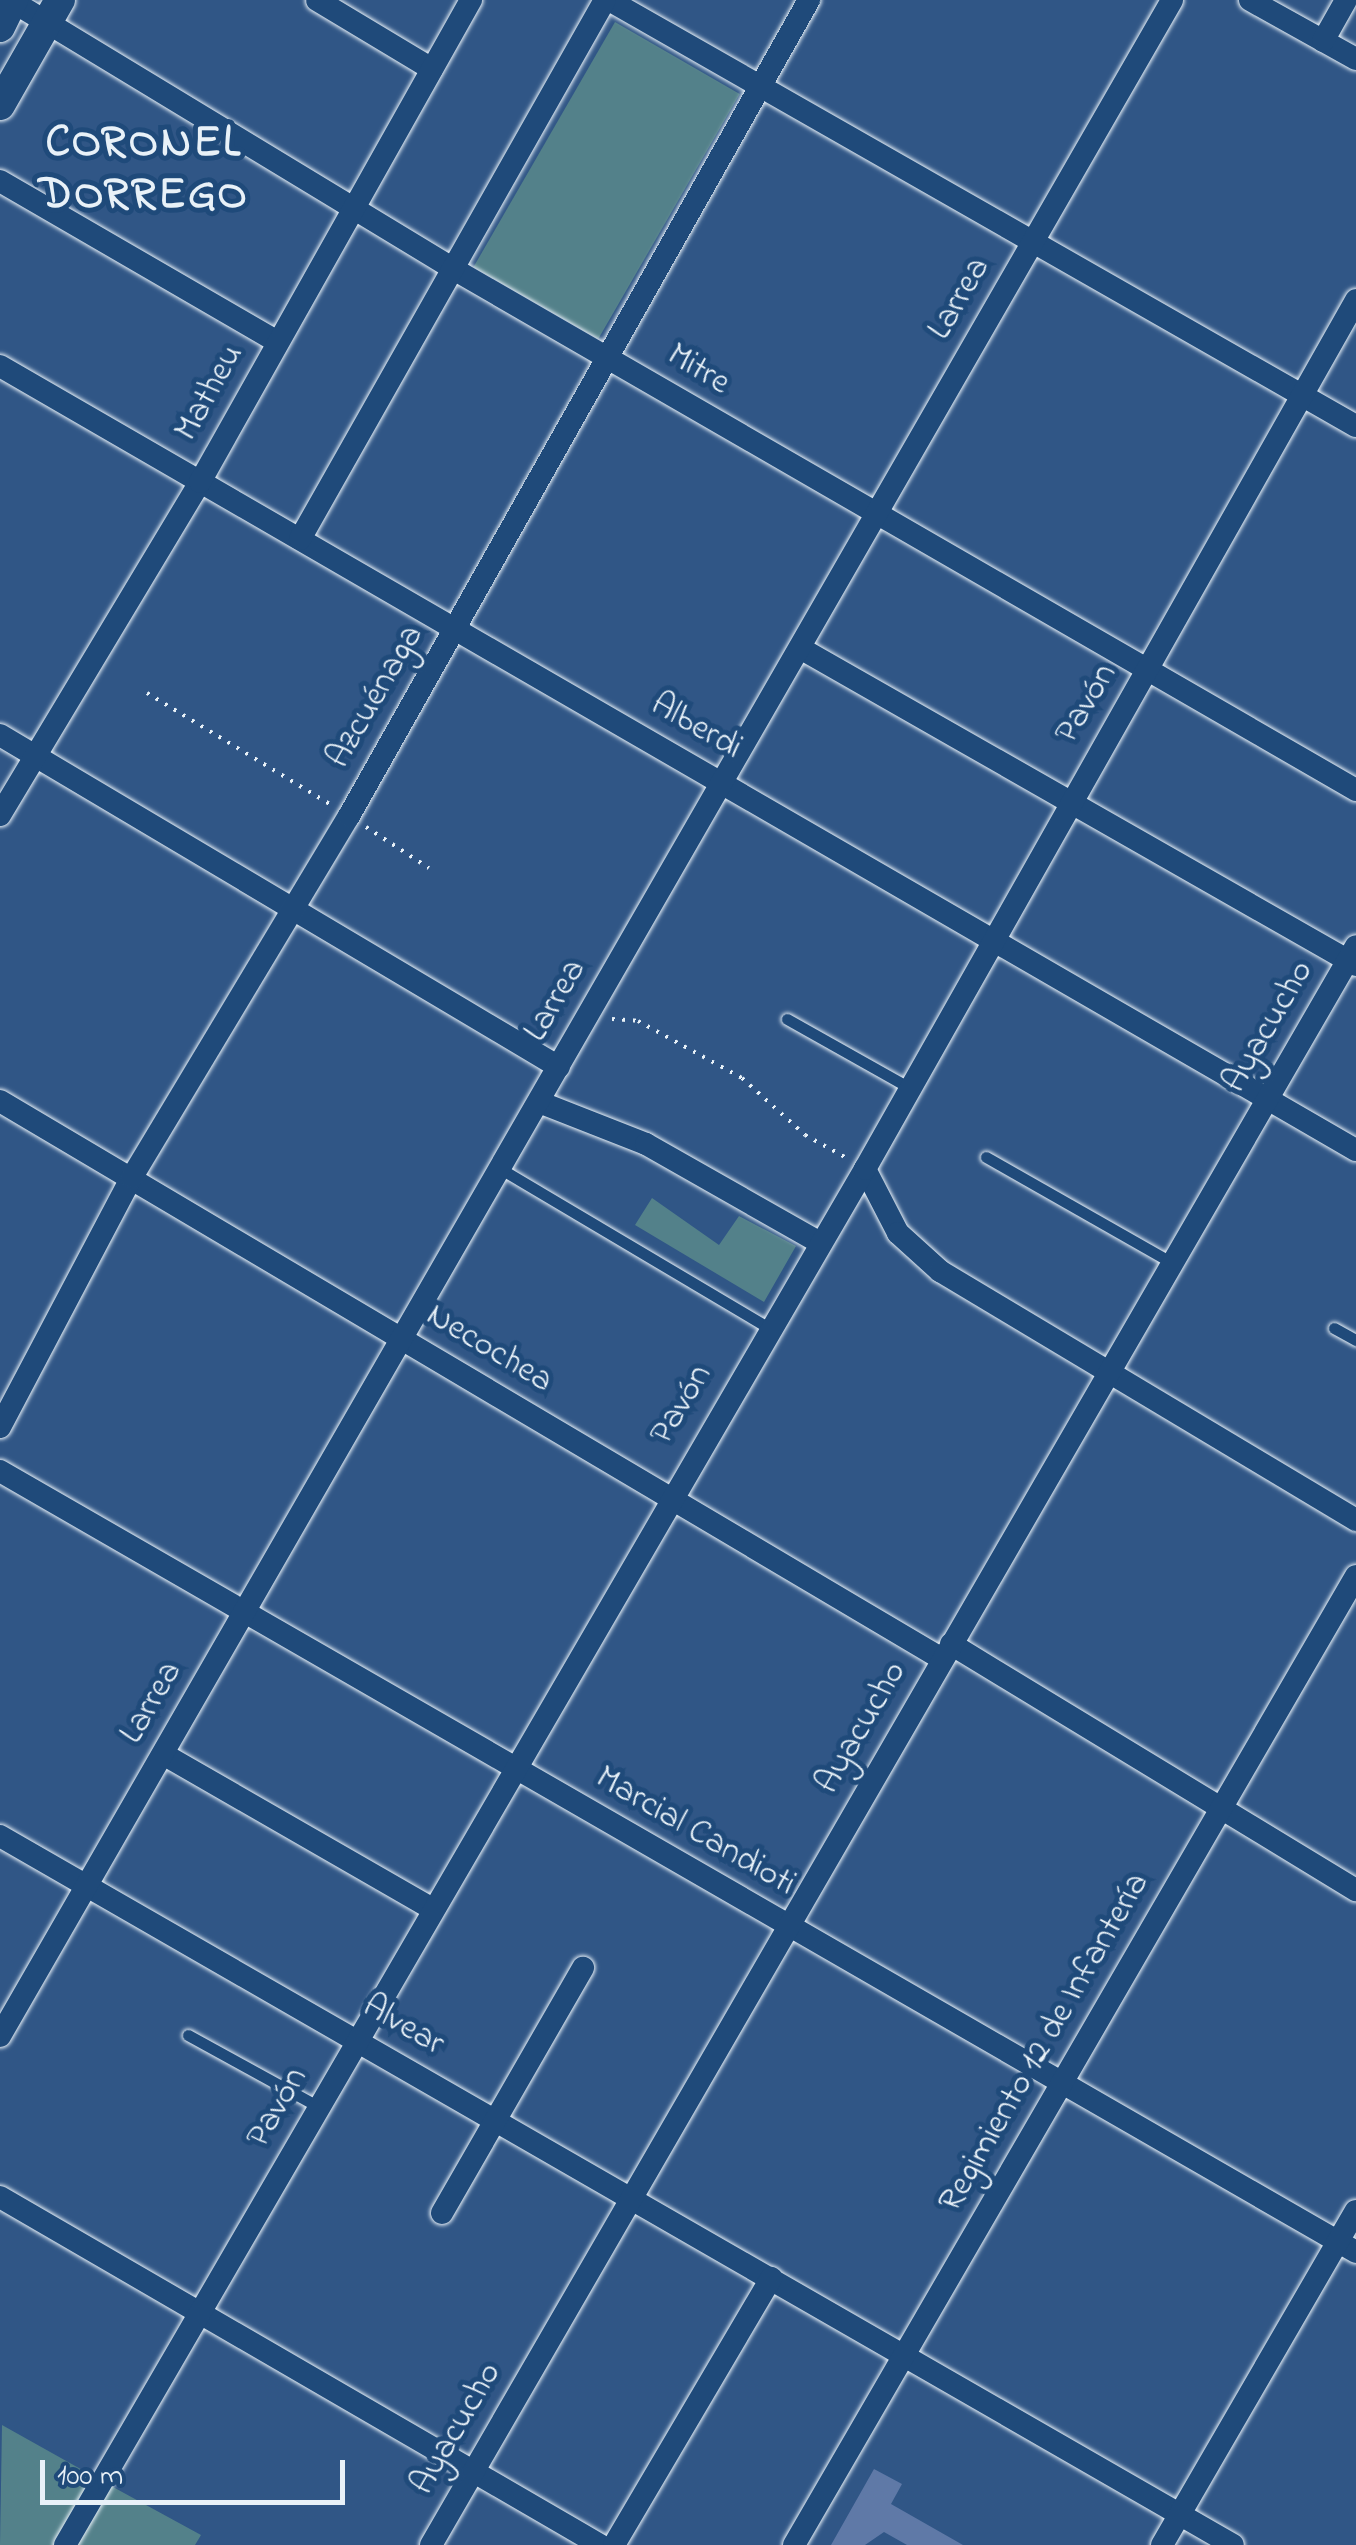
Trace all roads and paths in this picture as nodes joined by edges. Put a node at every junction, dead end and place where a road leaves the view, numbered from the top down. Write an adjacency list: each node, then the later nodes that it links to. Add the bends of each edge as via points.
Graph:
1 (317, 0): 12 (street)
2 (471, 0): 12 (street, Matheu)
3 (607, 0): 13 (street); 18 (street)
4 (809, 0): 13 (street, Azcuénaga)
5 (1172, 0): 17 (street, Larrea)
6 (1250, 0): 10 (street)
7 (1346, 0): 10 (street)
8 (9, 7): 9 (street, Mitre)
9 (53, 12): 14 (main road); 16 (street, Mitre)
10 (1323, 40): 11 (street)
11 (1356, 59)
12 (432, 69): 16 (street, Matheu)
13 (765, 89): 17 (street); 21 (street, Azcuénaga)
14 (0, 105)
15 (0, 181): 20 (street)
16 (353, 206): 18 (street, Mitre); 20 (street, Matheu)
17 (1033, 242): 23 (street); 26 (street, Larrea)
18 (456, 271): 21 (street, Mitre); 27 (street)
19 (1356, 300): 23 (street, Pavón)
20 (278, 342): 25 (street, Matheu)
21 (607, 357): 26 (street, Mitre); 28 (street, Azcuénaga)
22 (0, 366): 25 (street, Alberdi)
23 (1302, 395): 24 (street); 30 (street, Pavón)
24 (1356, 426)
25 (200, 482): 27 (street, Alberdi); 33 (street, Matheu)
26 (875, 516): 29 (street, Larrea); 30 (street, Mitre)
27 (300, 539): 28 (street, Alberdi)
28 (456, 629): 34 (street, Alberdi); 38 (street, Azcuénaga)
29 (800, 648): 34 (street, Larrea); 36 (street)
30 (1146, 676): 35 (street, Mitre); 36 (street, Pavón)
31 (147, 693): 38 (path)
32 (0, 735): 33 (street)
33 (36, 756): 37 (street, Matheu); 40 (street)
34 (722, 782): 41 (street, Alberdi); 43 (street, Larrea)
35 (1356, 790)
36 (1068, 804): 41 (street, Pavón); 42 (street)
37 (0, 815)
38 (349, 816): 39 (path); 40 (street, Azcuénaga)
39 (429, 868)
40 (292, 914): 45 (street); 54 (street, Azcuénaga)
41 (993, 938): 46 (street, Pavón); 47 (street, Alberdi)
42 (1353, 957): 47 (street, Ayacucho)
43 (587, 1018): 45 (street, Larrea); 53 (path, via 638,1020 742,1078 805,1135)
44 (787, 1018): 46 (lane)
45 (559, 1067): 49 (street, Larrea)
46 (910, 1088): 53 (street, Pavón)
47 (1268, 1097): 50 (street, Alberdi); 56 (street, Ayacucho)
48 (0, 1101): 54 (street, Necochea)
49 (539, 1102): 52 (street, Larrea); 55 (street, via 646,1144)
50 (1356, 1150)
51 (986, 1157): 56 (lane)
52 (501, 1169): 57 (lane); 59 (street, Larrea)
53 (865, 1169): 55 (street, Pavón); 61 (street, via 898,1233 919,1255)
54 (132, 1177): 59 (street, Necochea); 62 (street, Azcuénaga)
55 (820, 1244): 57 (street, Pavón)
56 (1174, 1264): 61 (street, Ayacucho)
57 (770, 1328): 64 (street, Pavón)
58 (1334, 1328): 60 (lane)
59 (403, 1338): 64 (street, Necochea); 67 (street, Larrea)
60 (1356, 1340)
61 (1110, 1373): 65 (street); 68 (street, Ayacucho)
62 (0, 1426)
63 (0, 1471): 67 (street, Marcial Candioti)
64 (668, 1496): 68 (street, Necochea); 70 (street, Pavón)
65 (1356, 1520)
66 (1356, 1576): 71 (street, Regimiento 12 de Infantería)
67 (244, 1614): 69 (street, Larrea); 70 (street, Marcial Candioti)
68 (946, 1652): 71 (street, Necochea); 76 (street, Ayacucho)
69 (163, 1754): 73 (street, Larrea); 75 (street)
70 (512, 1768): 75 (street, Pavón); 76 (street, Marcial Candioti)
71 (1220, 1813): 74 (street, Necochea); 81 (street, Regimiento 12 de Infantería)
72 (0, 1836): 73 (street, Alvear)
73 (86, 1888): 78 (street, Larrea); 80 (street, Alvear)
74 (1356, 1890)
75 (433, 1910): 80 (street, Pavón)
76 (788, 1927): 81 (street, Marcial Candioti); 84 (street, Ayacucho)
77 (583, 1968): 83 (street)
78 (0, 2036)
79 (188, 2036): 82 (lane)
80 (358, 2041): 82 (street, Pavón); 83 (street, Alvear)
81 (1061, 2085): 88 (street, Marcial Candioti); 91 (street, Regimiento 12 de Infantería)
82 (318, 2107): 90 (street, Pavón)
83 (495, 2118): 84 (street, Alvear); 87 (street)
84 (630, 2196): 89 (street, Alvear); 92 (street, Ayacucho)
85 (0, 2197): 90 (street)
86 (1356, 2211): 88 (street)
87 (442, 2213)
88 (1347, 2247): 93 (street)
89 (770, 2278): 91 (street, Alvear); 97 (street)
90 (199, 2312): 92 (street); 94 (street, Pavón)
91 (904, 2356): 93 (street, Alvear); 98 (street, Regimiento 12 de Infantería)
92 (474, 2470): 95 (street, Ayacucho); 96 (street)
93 (1180, 2514): 99 (street); 100 (street, Alvear)
94 (65, 2545)
95 (430, 2545)
96 (600, 2545)
97 (614, 2545)
98 (794, 2545)
99 (1162, 2545)
100 (1233, 2545)

